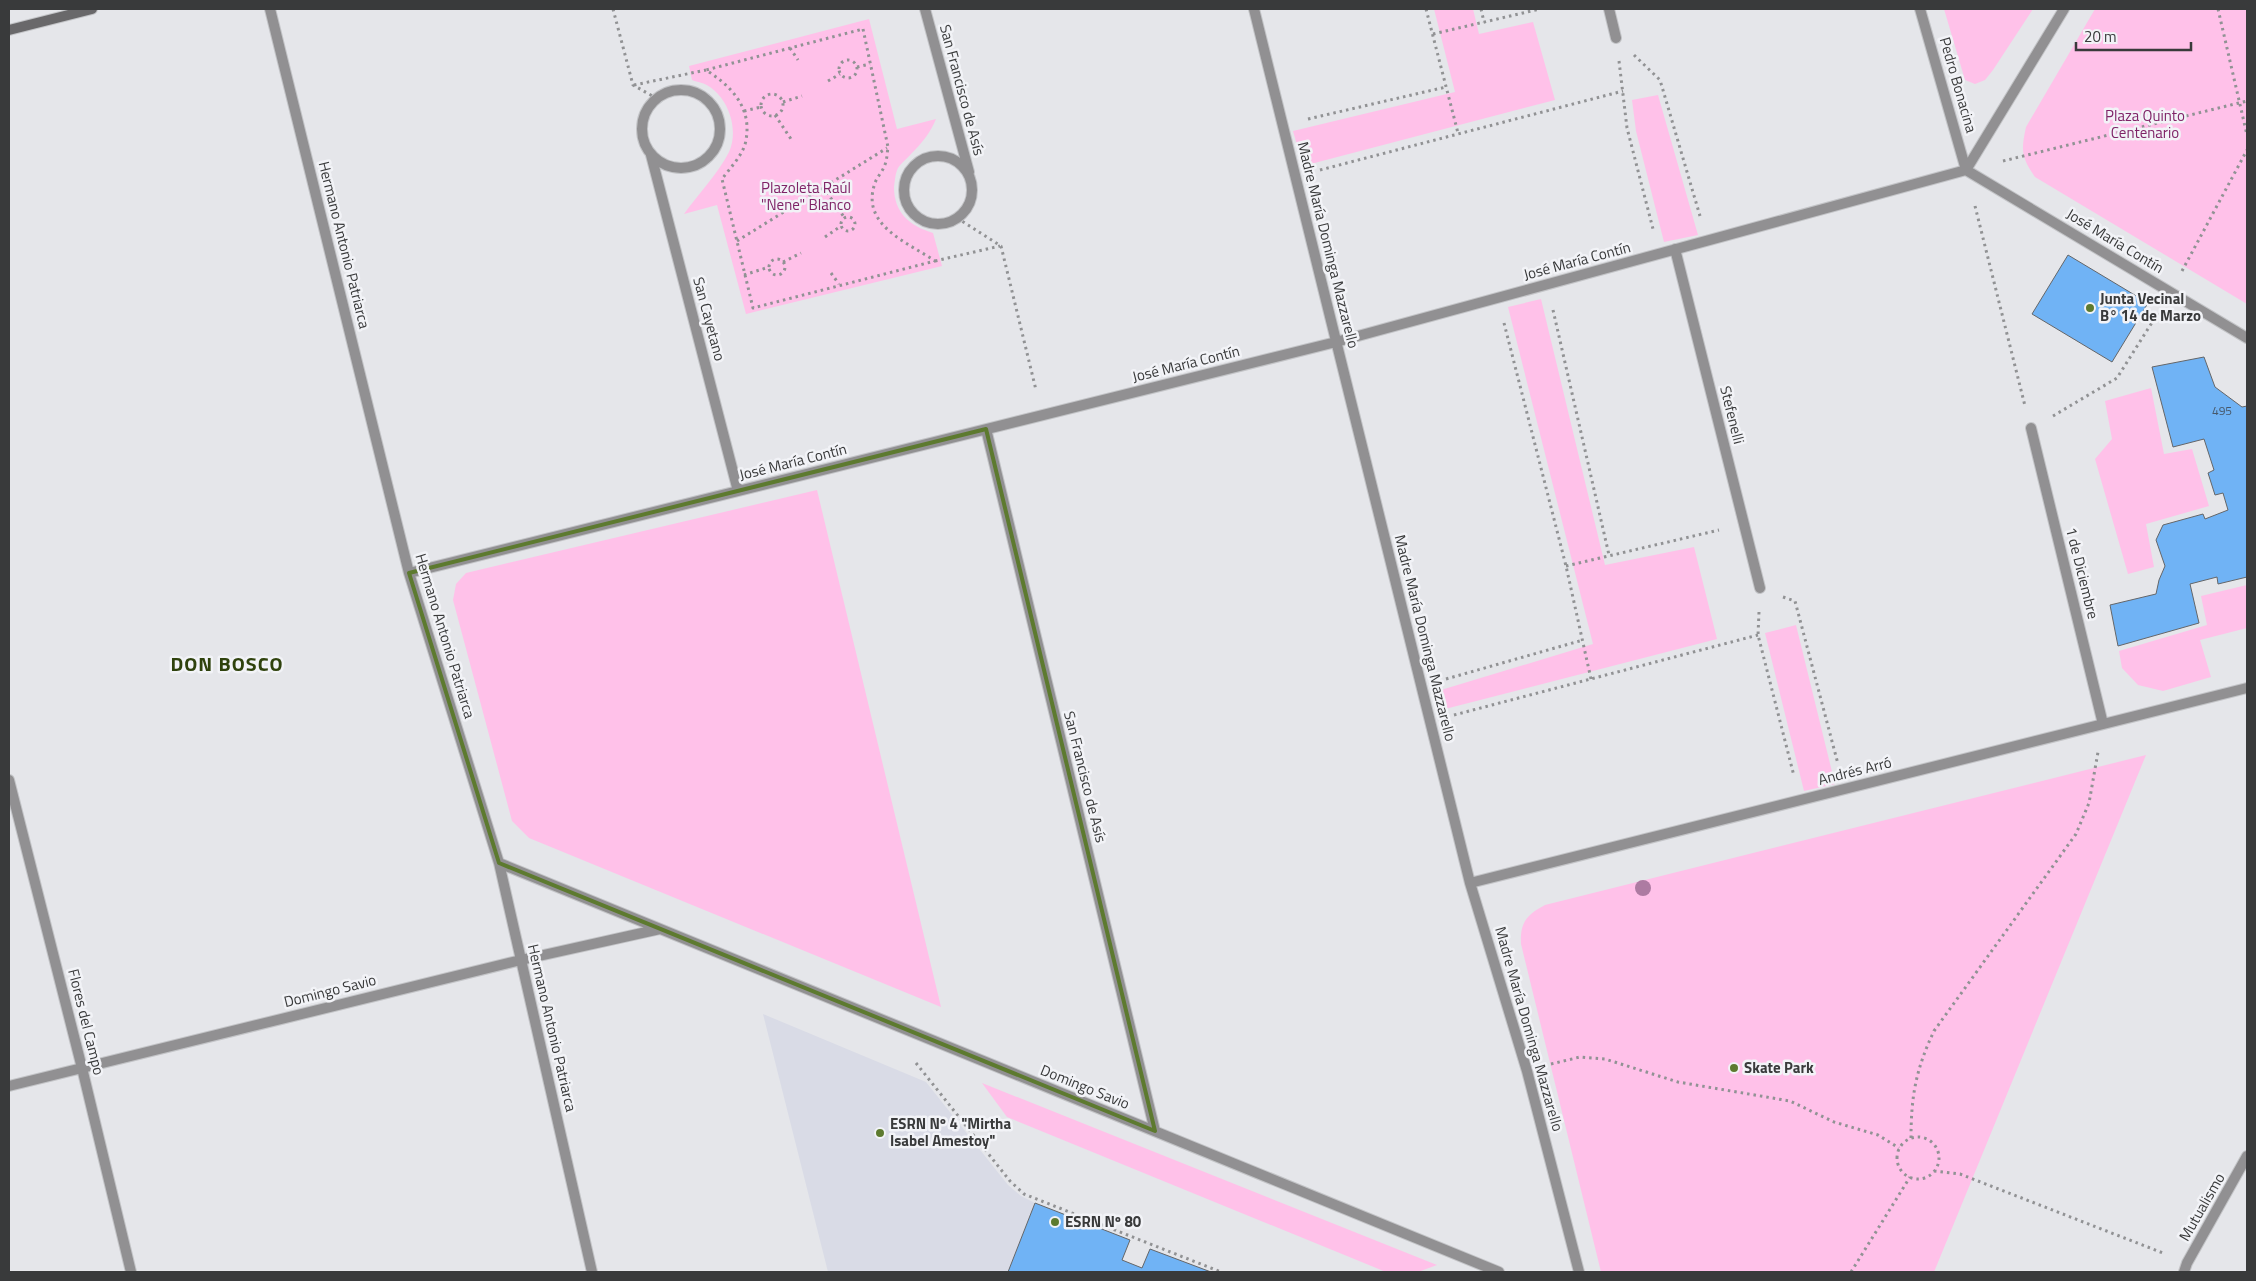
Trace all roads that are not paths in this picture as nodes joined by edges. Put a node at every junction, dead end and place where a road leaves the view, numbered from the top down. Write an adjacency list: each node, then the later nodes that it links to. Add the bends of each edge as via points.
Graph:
1 (92, 9): 8 (main road)
2 (270, 9): 19 (street, Hermano Antonio Patriarca)
3 (925, 9): 12 (street, San Francisco de Asís)
4 (1254, 9): 15 (street, Madre María Dominga Mazzarello)
5 (1609, 9): 9 (street)
6 (1920, 9): 11 (street, Pedro Bonacina)
7 (2064, 9): 11 (street)
8 (9, 30)
9 (1616, 38)
10 (651, 154): 10 (street, San Cayetano, via 644,144 643,119 656,98 681,89 706,98 715,108 721,134 709,158 685,169 672,168); 18 (street, San Cayetano)
11 (1966, 170): 13 (street, José María Contín); 14 (street, José María Contín)
12 (971, 180): 12 (street, San Francisco de Asís, via 970,201 965,211 946,223 924,220 914,215 907,205 904,182 908,172 926,158 948,157 958,162)
13 (1675, 249): 15 (street, José María Contín); 20 (street, Stefenelli)
14 (2247, 338)
15 (1336, 342): 17 (street, José María Contín); 25 (street, Madre María Dominga Mazzarello)
16 (2031, 428): 22 (street, 1 de Diciembre)
17 (986, 429): 18 (street, José María Contín); 30 (street, San Francisco de Asís)
18 (738, 491): 19 (street, José María Contín)
19 (409, 573): 24 (street, Hermano Antonio Patriarca)
20 (1760, 588)
21 (2247, 688): 22 (street, Andrés Arró)
22 (2103, 724): 25 (street, Andrés Arró)
23 (9, 780): 28 (street, Flores del Campo)
24 (499, 863): 26 (street, Domingo Savio); 27 (street, Hermano Antonio Patriarca)
25 (1470, 883): 37 (street, Madre María Dominga Mazzarello, via 1528,1071)
26 (660, 929): 27 (street, Domingo Savio); 30 (street, Domingo Savio)
27 (520, 960): 28 (street, Domingo Savio); 35 (street, Hermano Antonio Patriarca)
28 (82, 1068): 29 (street, Domingo Savio); 34 (street, Flores del Campo)
29 (9, 1086)
30 (1155, 1131): 36 (street, Domingo Savio)
31 (2247, 1156): 32 (street, Mutualismo)
32 (2244, 1171): 33 (street, Mutualismo)
33 (2185, 1267)
34 (131, 1272)
35 (592, 1272)
36 (1499, 1272)
37 (1579, 1272)

